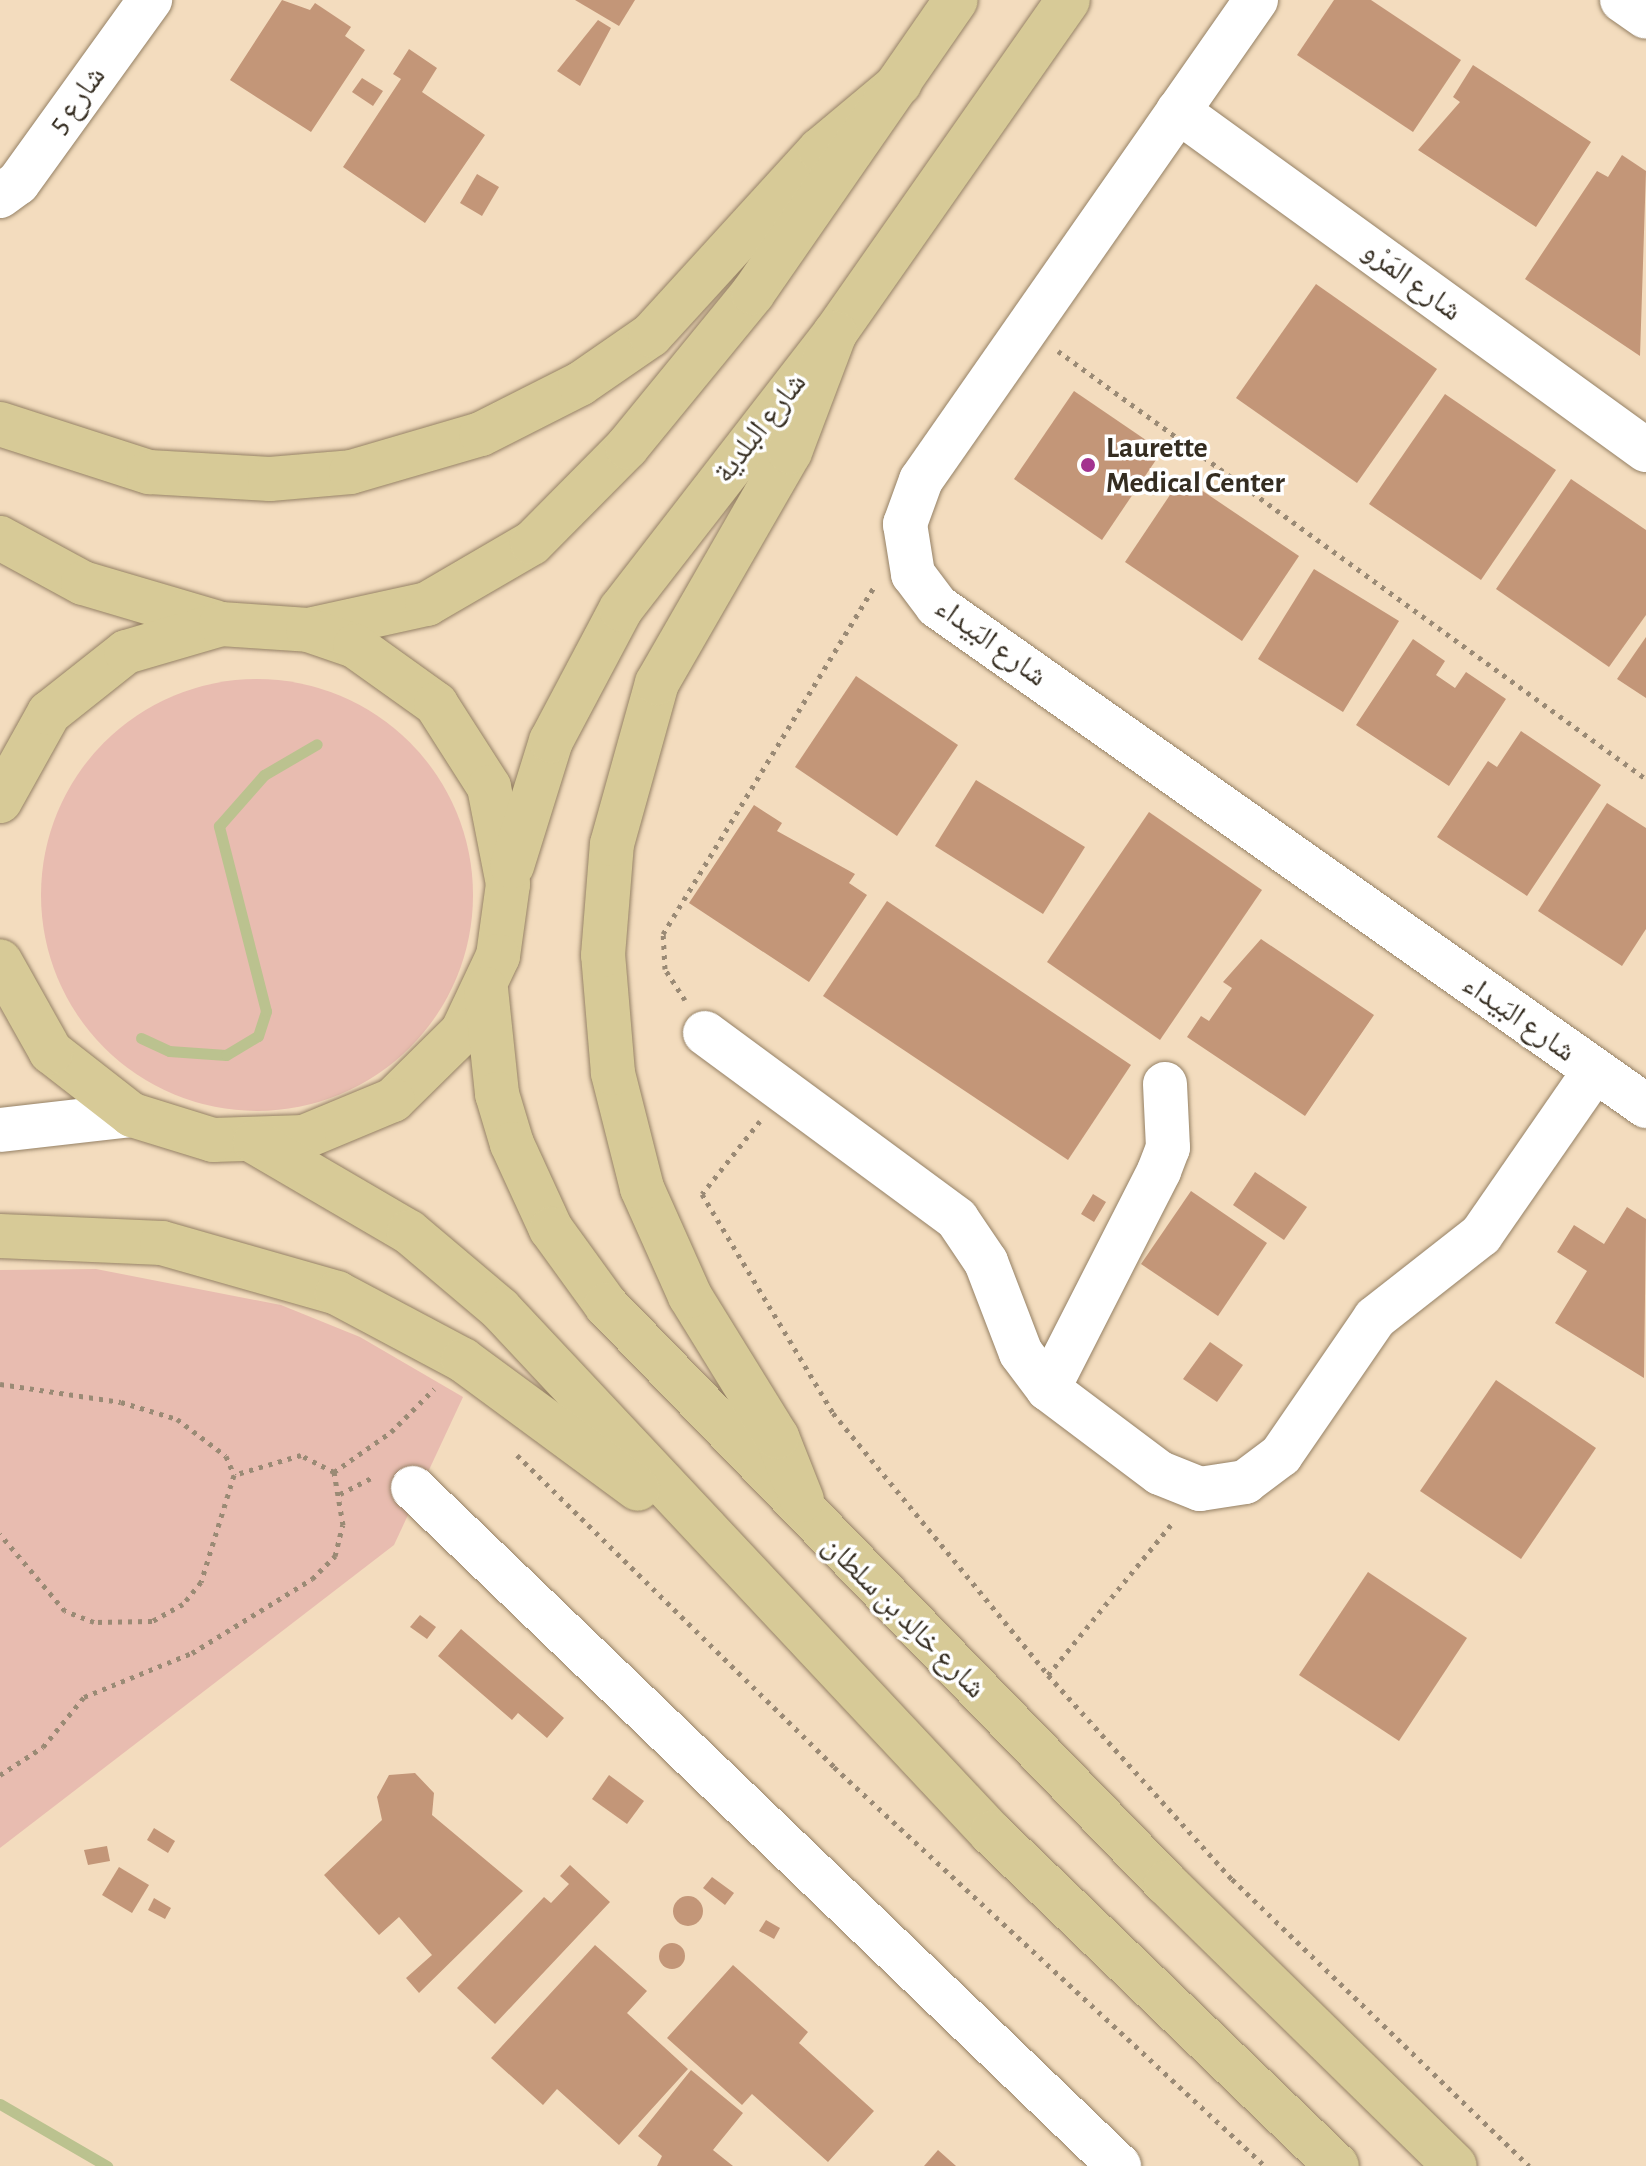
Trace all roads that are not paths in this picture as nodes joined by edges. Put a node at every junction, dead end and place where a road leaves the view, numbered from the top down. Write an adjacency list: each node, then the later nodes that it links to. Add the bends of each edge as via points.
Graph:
1 (150, 0): 9 (street, شارع 5, via 18,183)
2 (956, 0): 7 (main road)
3 (1068, 0): 10 (main road, شارع البلدية)
4 (1256, 0): 8 (street)
5 (1622, 0): 6 (street)
6 (1646, 17)
7 (900, 83): 11 (main road, via 820,150 651,335 580,384 481,434 351,472 270,479 149,472); 15 (main road, via 685,380 532,543 427,604)
8 (1178, 111): 12 (street, شارع المَرْو); 21 (street, شارع البَيداء, via 921,480 904,539 913,574 937,606)
9 (0, 196)
10 (835, 333): 17 (main road, شارع البلدية, via 595,651 538,775); 30 (main road, via 790,452 657,683 614,830 603,955 613,1073 642,1188 690,1296 777,1437)
11 (0, 424)
12 (1646, 450)
13 (0, 538): 14 (main road, via 83,583)
14 (221, 624): 15 (main road); 16 (main road, via 172,633 85,678 21,753)
15 (308, 630): 17 (main road, via 387,665 436,704 489,787)
16 (0, 801)
17 (508, 884): 19 (main road, شارع البلدية)
18 (0, 961): 24 (main road, via 51,1052)
19 (486, 989): 26 (main road, via 462,1032 393,1100 304,1137); 30 (main road, شارع خالِد بن سلطان, via 497,1094 551,1229 606,1305)
20 (705, 1033): 28 (street, via 957,1219 986,1262 1021,1353)
21 (1594, 1072): 23 (street, شارع البَيداء); 28 (street, شارع البَيداء, via 1481,1235 1375,1318 1281,1455 1245,1482 1200,1489 1160,1473)
22 (1165, 1084): 28 (street, via 1168,1148)
23 (1646, 1106)
24 (132, 1115): 25 (street); 26 (main road, via 213,1140)
25 (0, 1130)
26 (255, 1142): 31 (main road, via 360,1199 456,1269)
27 (0, 1236): 31 (main road, via 101,1236 222,1255 337,1293 447,1383)
28 (1048, 1389)
29 (413, 1488): 32 (street)
30 (809, 1521): 34 (main road, شارع خالِد بن سلطان)
31 (733, 1562): 33 (main road, via 991,1833)
32 (1119, 2166)
33 (1337, 2166)
34 (1455, 2166)

